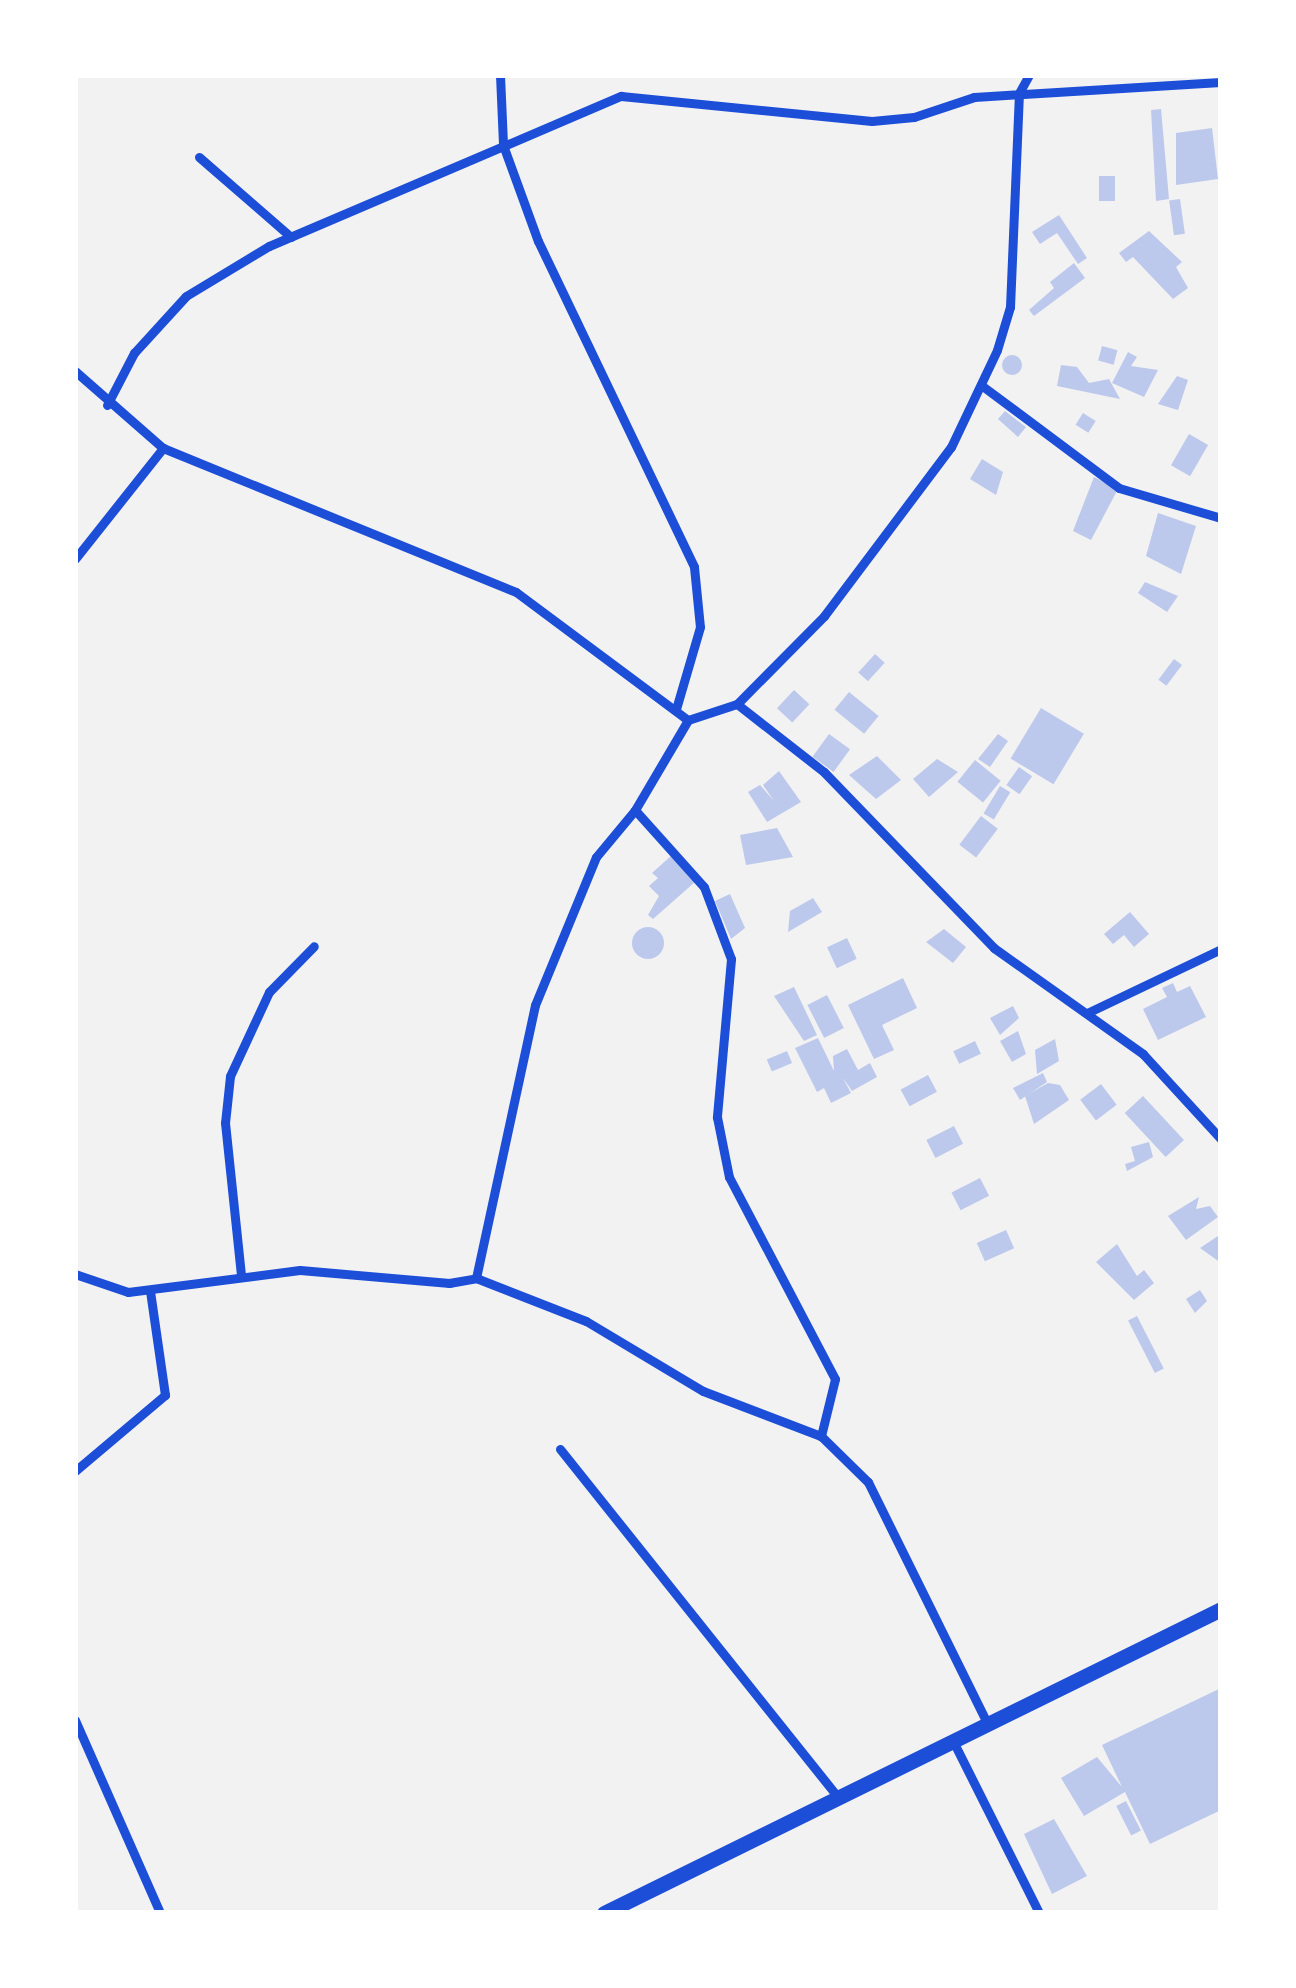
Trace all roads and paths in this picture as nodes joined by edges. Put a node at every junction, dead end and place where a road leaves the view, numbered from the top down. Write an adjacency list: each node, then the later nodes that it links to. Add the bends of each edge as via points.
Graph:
1 (500, 75): 5 (street)
2 (1029, 75): 4 (street)
3 (1221, 82): 4 (street)
4 (1018, 93): 5 (street, via 872,121 621,96); 9 (street, via 1010,307)
5 (503, 145): 7 (street); 15 (street, via 538,242 694,567 700,627)
6 (199, 157): 7 (street)
7 (291, 237): 10 (street, via 186,296 134,353)
8 (75, 370): 10 (street)
9 (981, 385): 12 (street, via 1119,488); 14 (street, via 934,471 824,616)
10 (107, 405): 11 (street)
11 (163, 448): 13 (street); 15 (street, via 516,592)
12 (1221, 518)
13 (75, 559)
14 (737, 704): 16 (street); 20 (street, via 824,772 994,948)
15 (676, 709): 16 (street)
16 (688, 720): 17 (street)
17 (635, 810): 24 (street, via 579,887 535,1005); 26 (street, via 704,887 731,959 718,1117 729,1177 835,1379)
18 (314, 946): 23 (street, via 269,992 230,1076 225,1123)
19 (1221, 949): 20 (street)
20 (1087, 1013): 21 (street, via 1143,1054)
21 (1221, 1139)
22 (75, 1274): 25 (street)
23 (241, 1275): 24 (street); 25 (street)
24 (476, 1278): 26 (street, via 586,1322 703,1391)
25 (150, 1292): 28 (street, via 165,1396)
26 (821, 1436): 31 (street, via 868,1482)
27 (560, 1448): 33 (street)
28 (75, 1471)
29 (1221, 1609): 31 (main road)
30 (75, 1720): 34 (street)
31 (988, 1725): 32 (main road)
32 (953, 1741): 33 (main road); 36 (street)
33 (838, 1797): 35 (main road)
34 (160, 1913)
35 (604, 1913)
36 (1040, 1913)

